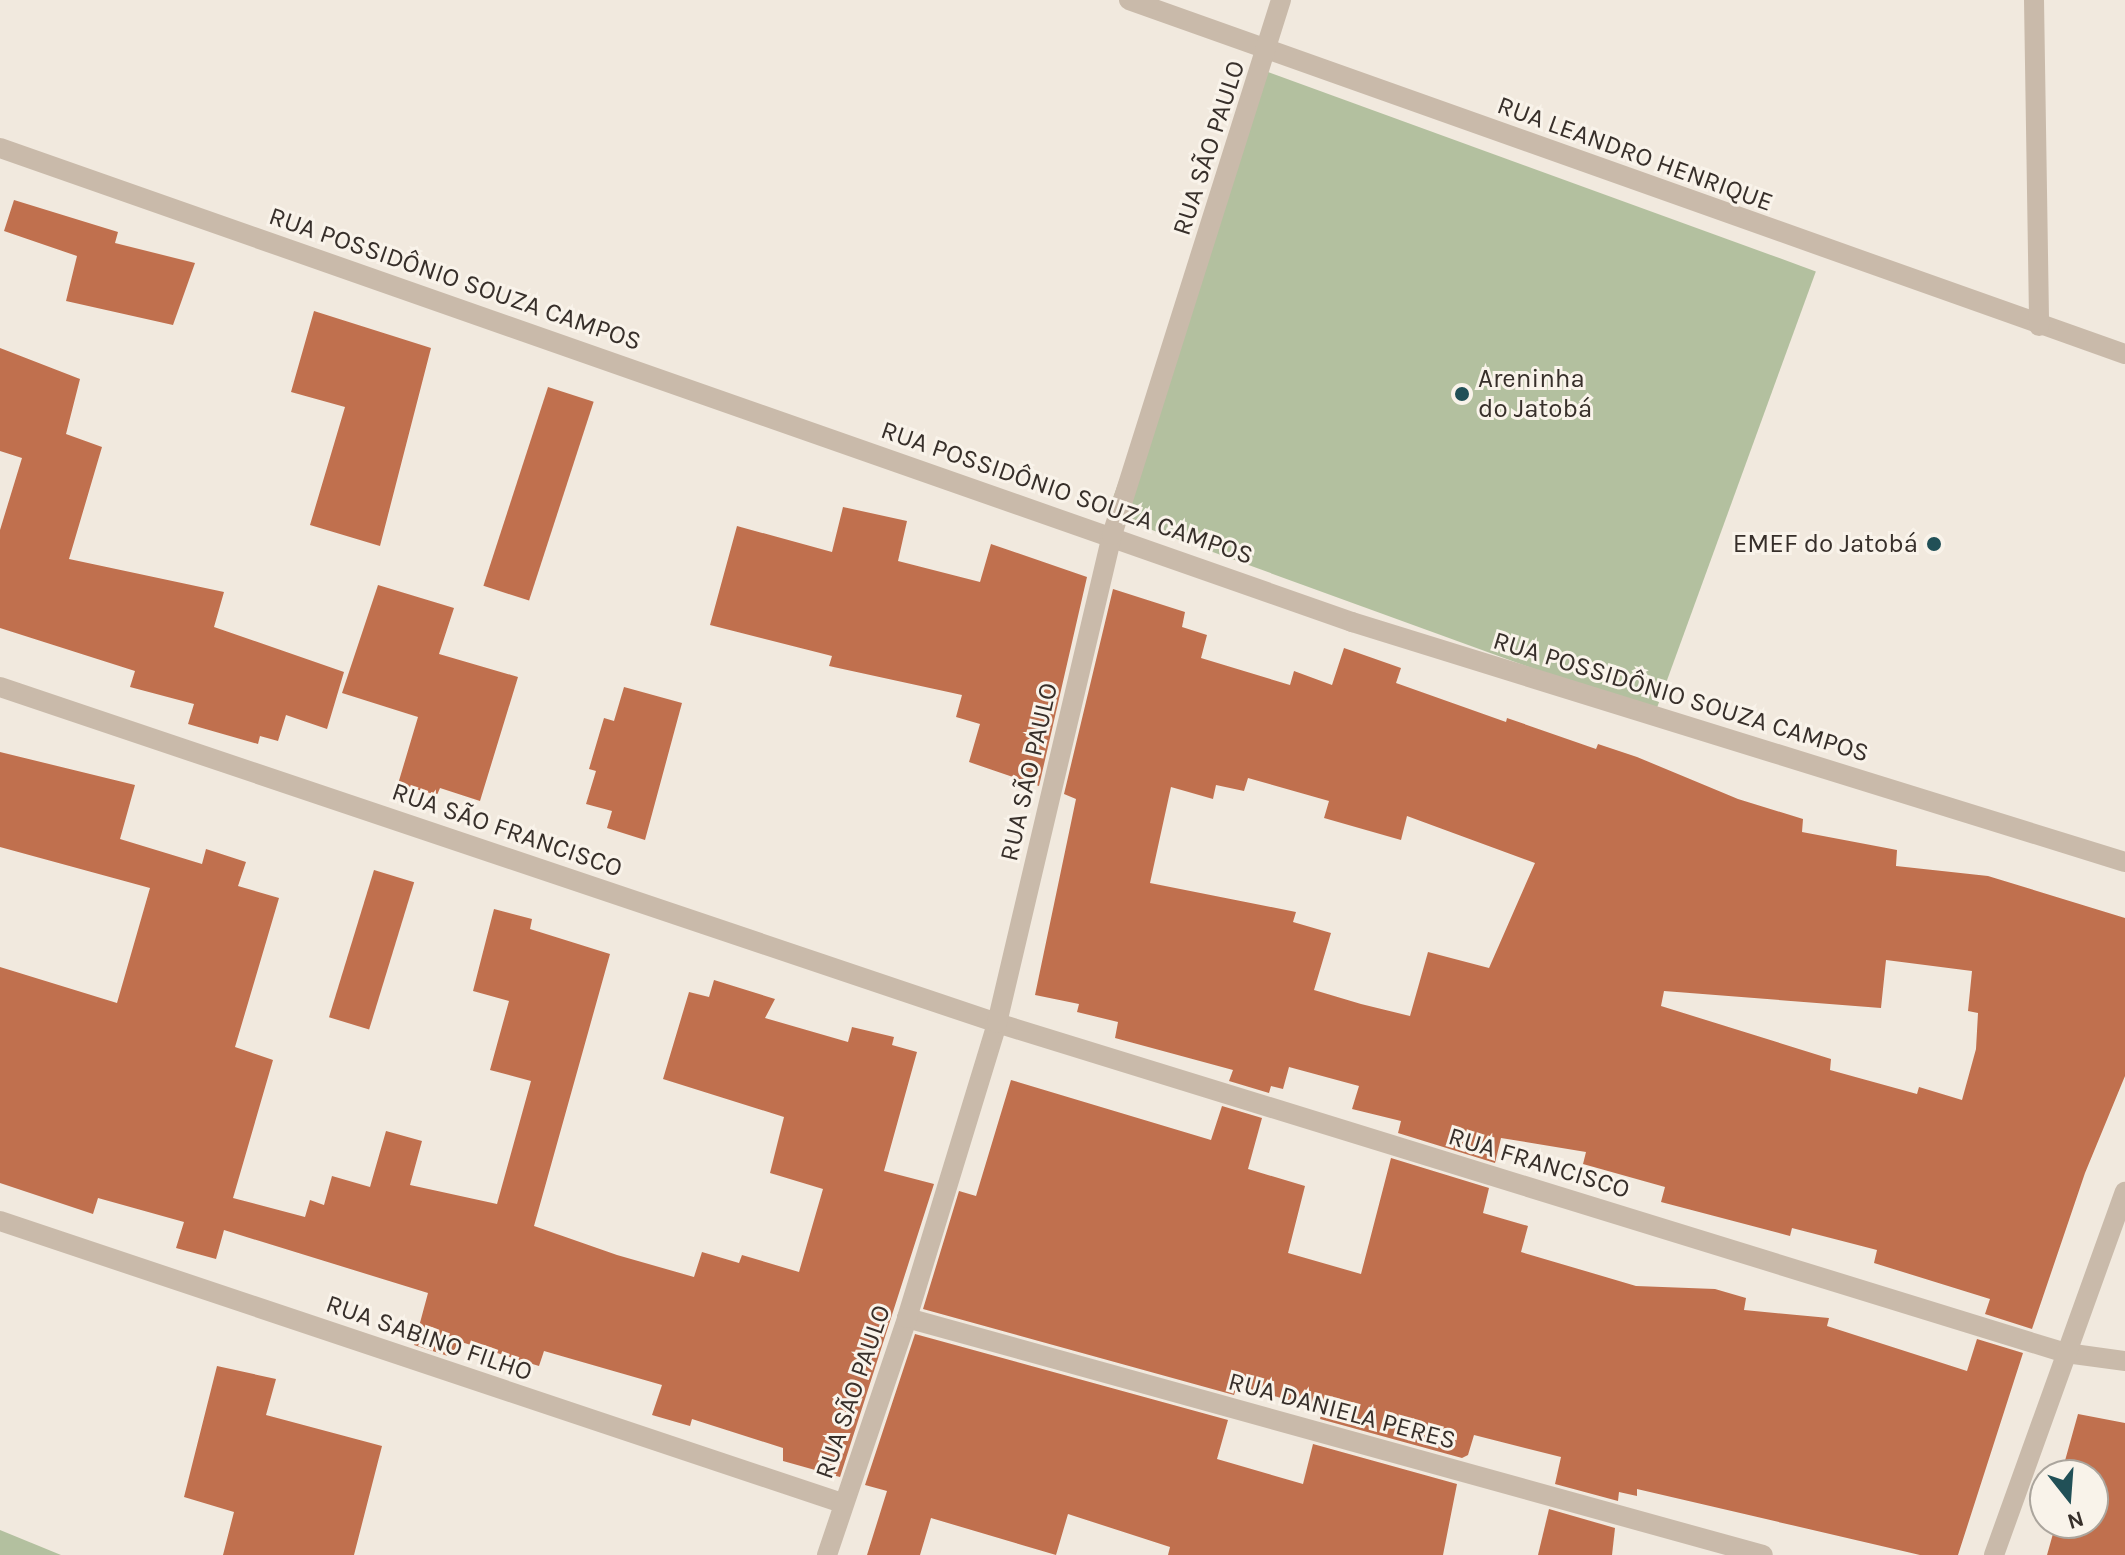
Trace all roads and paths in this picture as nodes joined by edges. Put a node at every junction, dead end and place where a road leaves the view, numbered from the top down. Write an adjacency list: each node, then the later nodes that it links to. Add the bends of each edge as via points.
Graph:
1 (1129, 0): 4 (street, RUA LEANDRO HENRIQUE)
2 (1281, 0): 4 (street, RUA SÃO PAULO)
3 (2034, 0): 6 (street)
4 (1268, 49): 6 (street, RUA LEANDRO HENRIQUE); 8 (street, RUA SÃO PAULO)
5 (0, 148): 8 (street, RUA POSSIDÔNIO SOUZA CAMPOS)
6 (2039, 326): 7 (street, RUA LEANDRO HENRIQUE)
7 (2125, 354)
8 (1112, 535): 10 (street, RUA POSSIDÔNIO SOUZA CAMPOS, via 1352,622); 11 (street, RUA SÃO PAULO)
9 (0, 687): 11 (street, RUA SÃO FRANCISCO)
10 (2125, 862)
11 (997, 1023): 14 (street, RUA SÃO PAULO); 15 (street, RUA FRANCISCO)
12 (2125, 1192): 15 (street)
13 (0, 1221): 17 (street, RUA SABINO FILHO)
14 (907, 1318): 17 (street, RUA SÃO PAULO); 19 (street, RUA DANIELA PERES)
15 (2066, 1353): 16 (street); 20 (street)
16 (2125, 1361)
17 (842, 1503): 18 (street, RUA SÃO PAULO)
18 (827, 1555)
19 (1763, 1555)
20 (1994, 1555)

